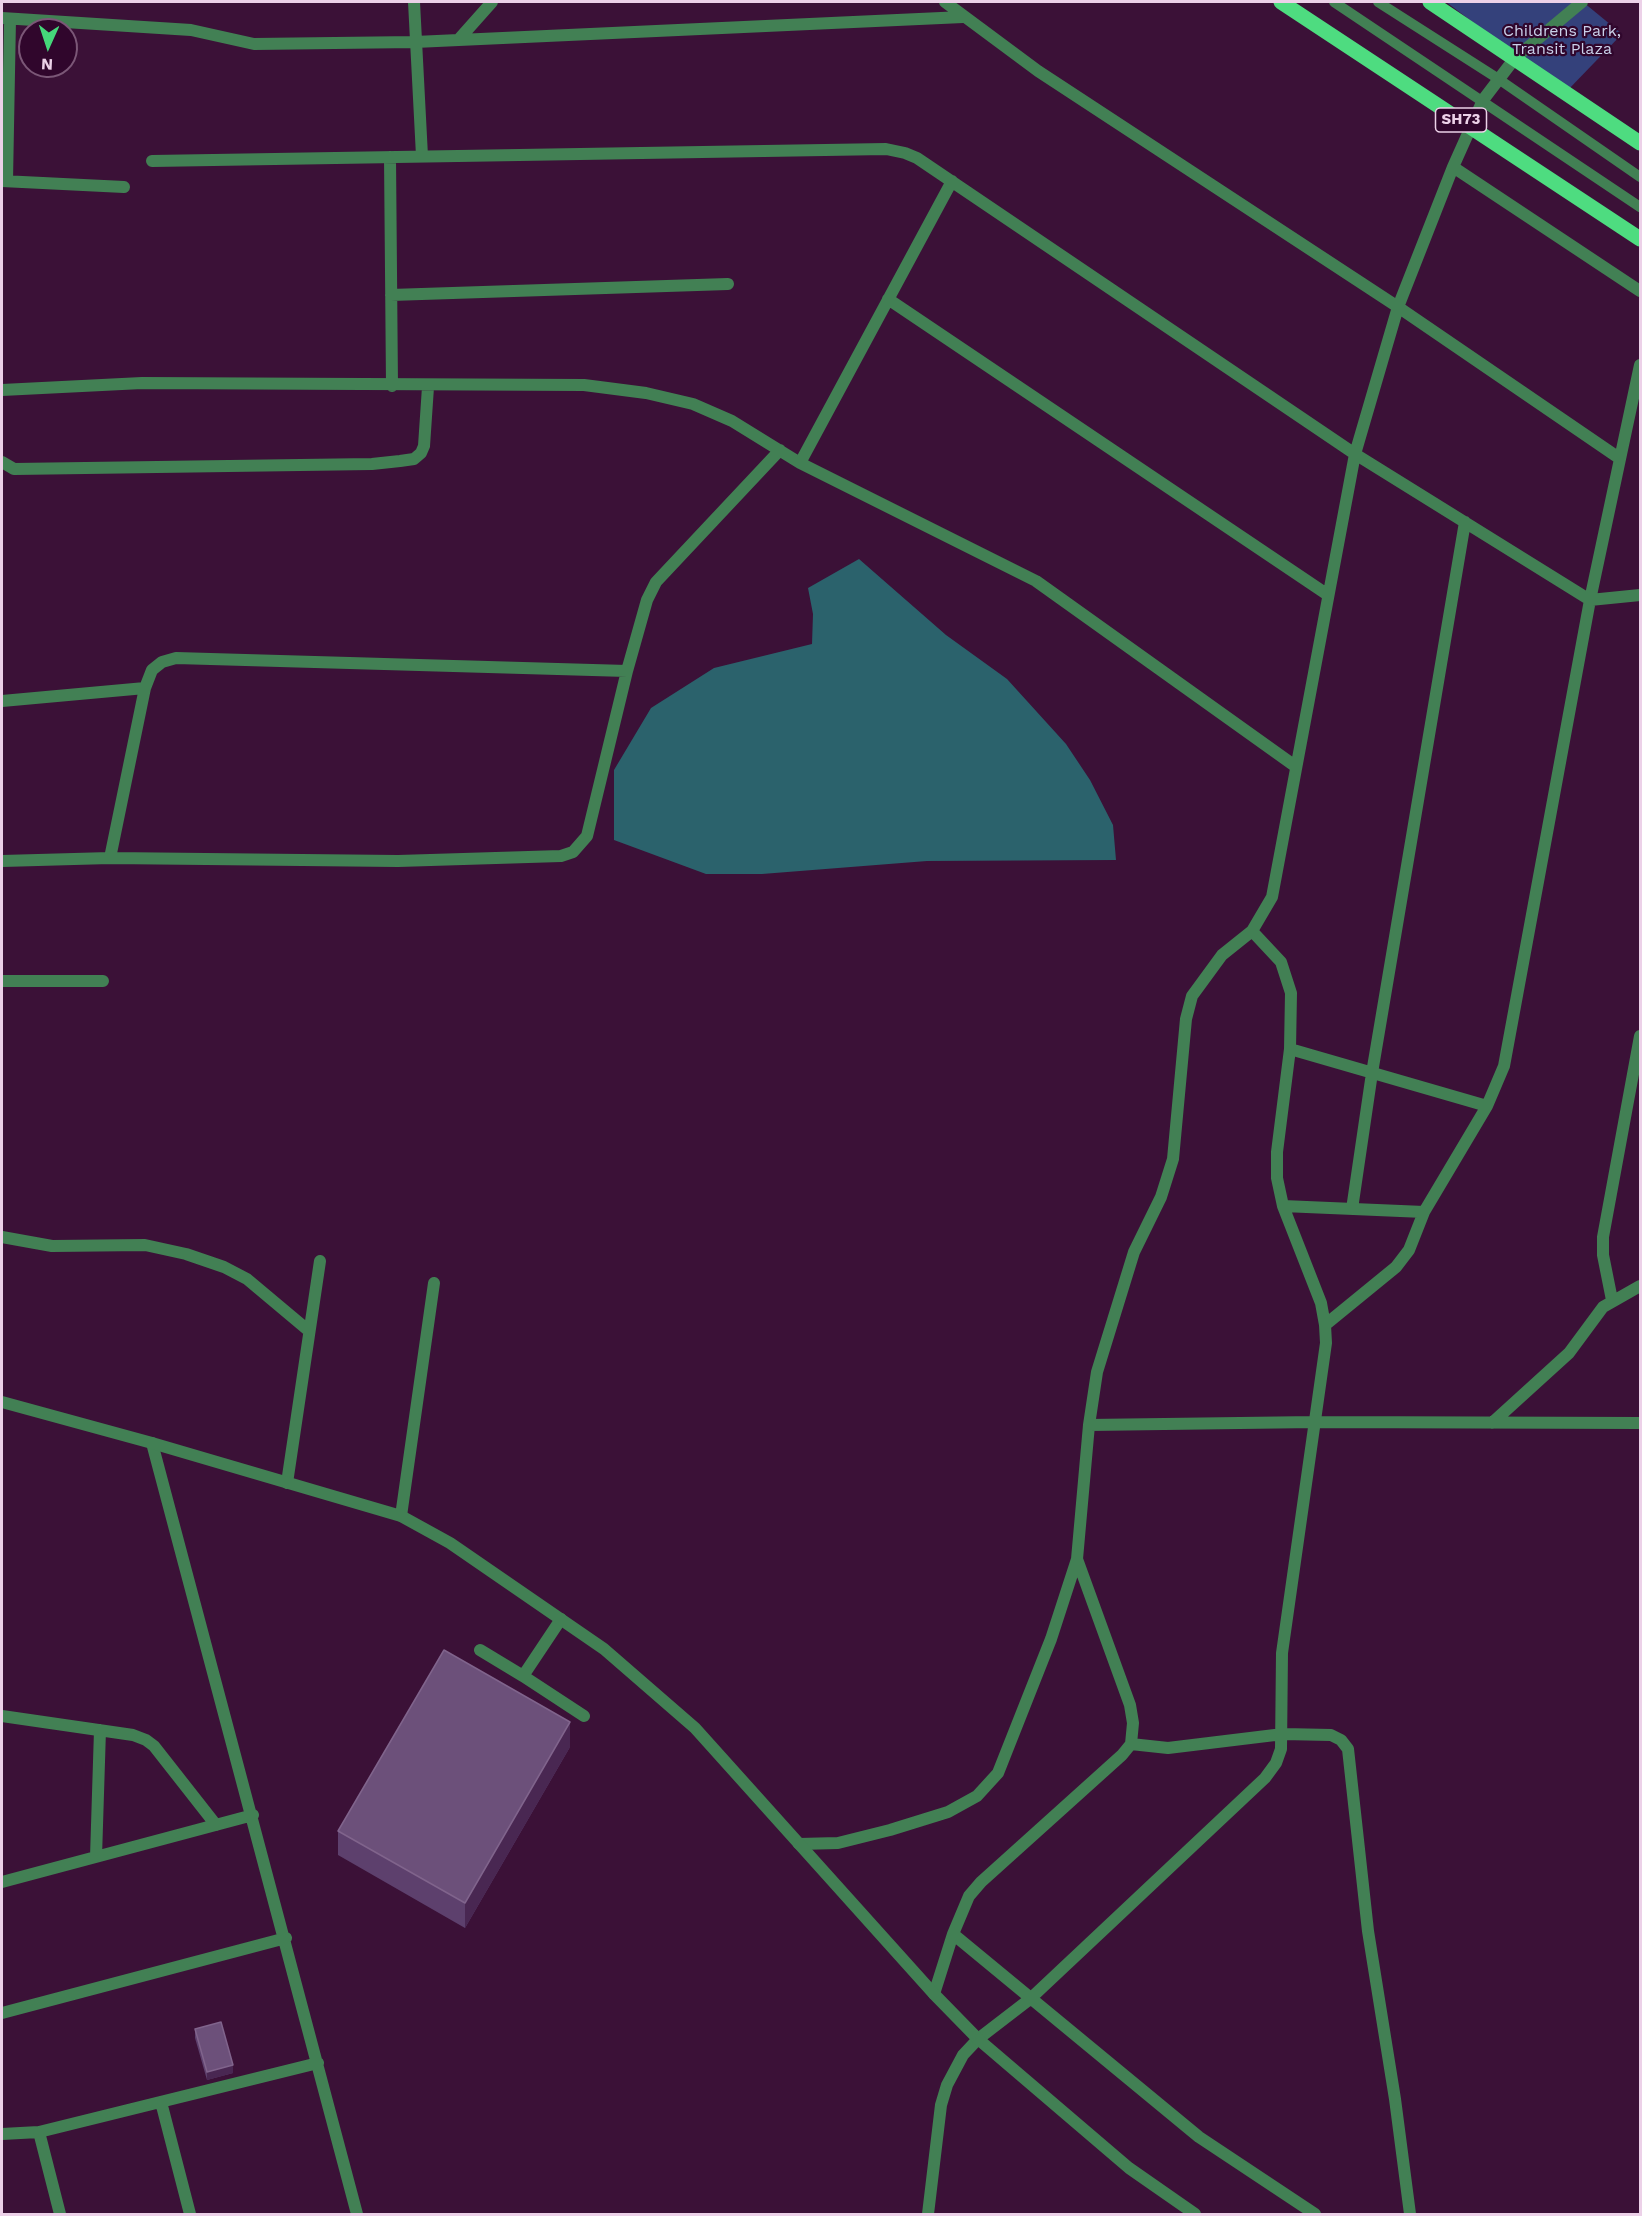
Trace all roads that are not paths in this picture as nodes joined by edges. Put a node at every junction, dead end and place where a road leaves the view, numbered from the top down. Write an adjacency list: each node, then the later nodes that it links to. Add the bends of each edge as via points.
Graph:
1 (414, 2): 12 (street)
2 (492, 2): 11 (street)
3 (945, 2): 9 (street)
4 (1281, 2): 16 (main road, SH73)
5 (1334, 2): 15 (lane)
6 (1378, 2): 14 (lane)
7 (1431, 2): 13 (main road)
8 (1582, 2): 13 (street)
9 (963, 17): 11 (street); 32 (street, via 1048,78)
10 (6, 19): 12 (street, via 191,30 254,44); 23 (street)
11 (460, 38): 12 (street)
12 (416, 42): 18 (street)
13 (1515, 58): 14 (street); 17 (main road)
14 (1497, 78): 15 (street); 22 (lane)
15 (1483, 100): 16 (street); 26 (lane)
16 (1470, 126): 21 (street); 27 (main road, SH73)
17 (1641, 142)
18 (422, 156): 19 (street); 24 (street, via 886,149 917,158)
19 (390, 157): 20 (street); 30 (street)
20 (152, 161)
21 (1453, 167): 29 (street); 32 (street)
22 (1641, 177)
23 (4, 181): 25 (street)
24 (952, 181): 31 (street); 38 (street)
25 (124, 187)
26 (1641, 207)
27 (1641, 239)
28 (728, 284): 30 (street)
29 (1641, 291)
30 (391, 295): 34 (street)
31 (888, 299): 41 (street); 43 (street)
32 (1398, 307): 38 (street); 39 (street)
33 (1641, 365): 39 (street)
34 (392, 386): 35 (street); 36 (street, via 142,383)
35 (428, 387): 37 (street, via 584,385 646,393 693,404 732,421); 40 (street, via 424,446 414,459 400,462 14,469)
36 (2, 390)
37 (780, 450): 41 (street); 46 (street, via 656,582)
38 (1355, 453): 42 (street); 43 (street)
39 (1619, 458): 45 (street)
40 (2, 462)
41 (800, 463): 49 (street, via 1036,581)
42 (1465, 522): 45 (street); 57 (street)
43 (1328, 595): 49 (street)
44 (1641, 595): 45 (street)
45 (1590, 600): 58 (street, via 1504,1066)
46 (627, 671): 47 (street, via 176,658 157,666); 50 (street, via 587,836 567,854 398,861)
47 (145, 688): 48 (street); 50 (street)
48 (2, 701)
49 (1295, 766): 52 (street, via 1272,897)
50 (110, 858): 51 (street)
51 (2, 861)
52 (1252, 931): 56 (street, via 1281,962 1288,977); 73 (street, via 1222,955 1192,996 1186,1019 1173,1159 1161,1197 1134,1252 1097,1372)
53 (2, 981): 54 (street)
54 (104, 981)
55 (1641, 1036): 66 (street, via 1603,1237)
56 (1290, 1049): 57 (street); 59 (street, via 1277,1152)
57 (1372, 1073): 58 (street); 60 (street)
58 (1486, 1106): 61 (street)
59 (1283, 1206): 60 (street); 67 (street, via 1321,1304)
60 (1352, 1209): 61 (street)
61 (1424, 1212): 67 (street, via 1409,1250 1396,1267)
62 (2, 1237): 68 (street, via 51,1246 145,1245 186,1254 248,1279)
63 (320, 1262): 68 (street)
64 (434, 1283): 76 (street)
65 (1641, 1286): 66 (street)
66 (1612, 1300): 71 (street, via 1569,1353)
67 (1325, 1325): 70 (street)
68 (309, 1330): 75 (street)
69 (2, 1402): 74 (street)
70 (1315, 1422): 71 (street); 73 (street); 84 (street, via 1282,1653)
71 (1492, 1423): 72 (street)
72 (1641, 1423)
73 (1089, 1425): 77 (street)
74 (152, 1443): 75 (street); 86 (street)
75 (287, 1483): 76 (street)
76 (401, 1516): 78 (street, via 450,1543)
77 (1077, 1559): 85 (street, via 1130,1705); 88 (street, via 1051,1639 998,1773 977,1796 948,1812 890,1830 838,1843)
78 (561, 1619): 80 (street); 88 (street, via 604,1648 695,1728)
79 (480, 1650): 80 (street)
80 (523, 1676): 82 (street)
81 (2, 1716): 83 (street)
82 (584, 1716)
83 (100, 1730): 87 (street, via 133,1735 154,1746); 89 (street)
84 (1283, 1734): 85 (street, via 1168,1748); 94 (street, via 1276,1763 1264,1778); 107 (street, via 1331,1735 1341,1740 1351,1760 1368,1931)
85 (1131, 1744): 91 (street, via 981,1882 969,1896)
86 (253, 1815): 87 (street); 92 (street)
87 (216, 1825): 89 (street)
88 (799, 1844): 93 (street)
89 (96, 1857): 90 (street)
90 (2, 1882)
91 (953, 1934): 93 (street); 94 (street)
92 (286, 1938): 95 (street); 97 (street)
93 (934, 1994): 96 (street)
94 (1030, 1999): 96 (street); 106 (street, via 1199,2137)
95 (2, 2013)
96 (978, 2038): 104 (street, via 953,2070 944,2095); 105 (street, via 1129,2168)
97 (318, 2063): 98 (street); 103 (street)
98 (161, 2102): 99 (street); 102 (street)
99 (39, 2132): 100 (street); 101 (street)
100 (2, 2134)
101 (60, 2214)
102 (190, 2214)
103 (357, 2214)
104 (928, 2214)
105 (1195, 2214)
106 (1315, 2214)
107 (1410, 2214)

